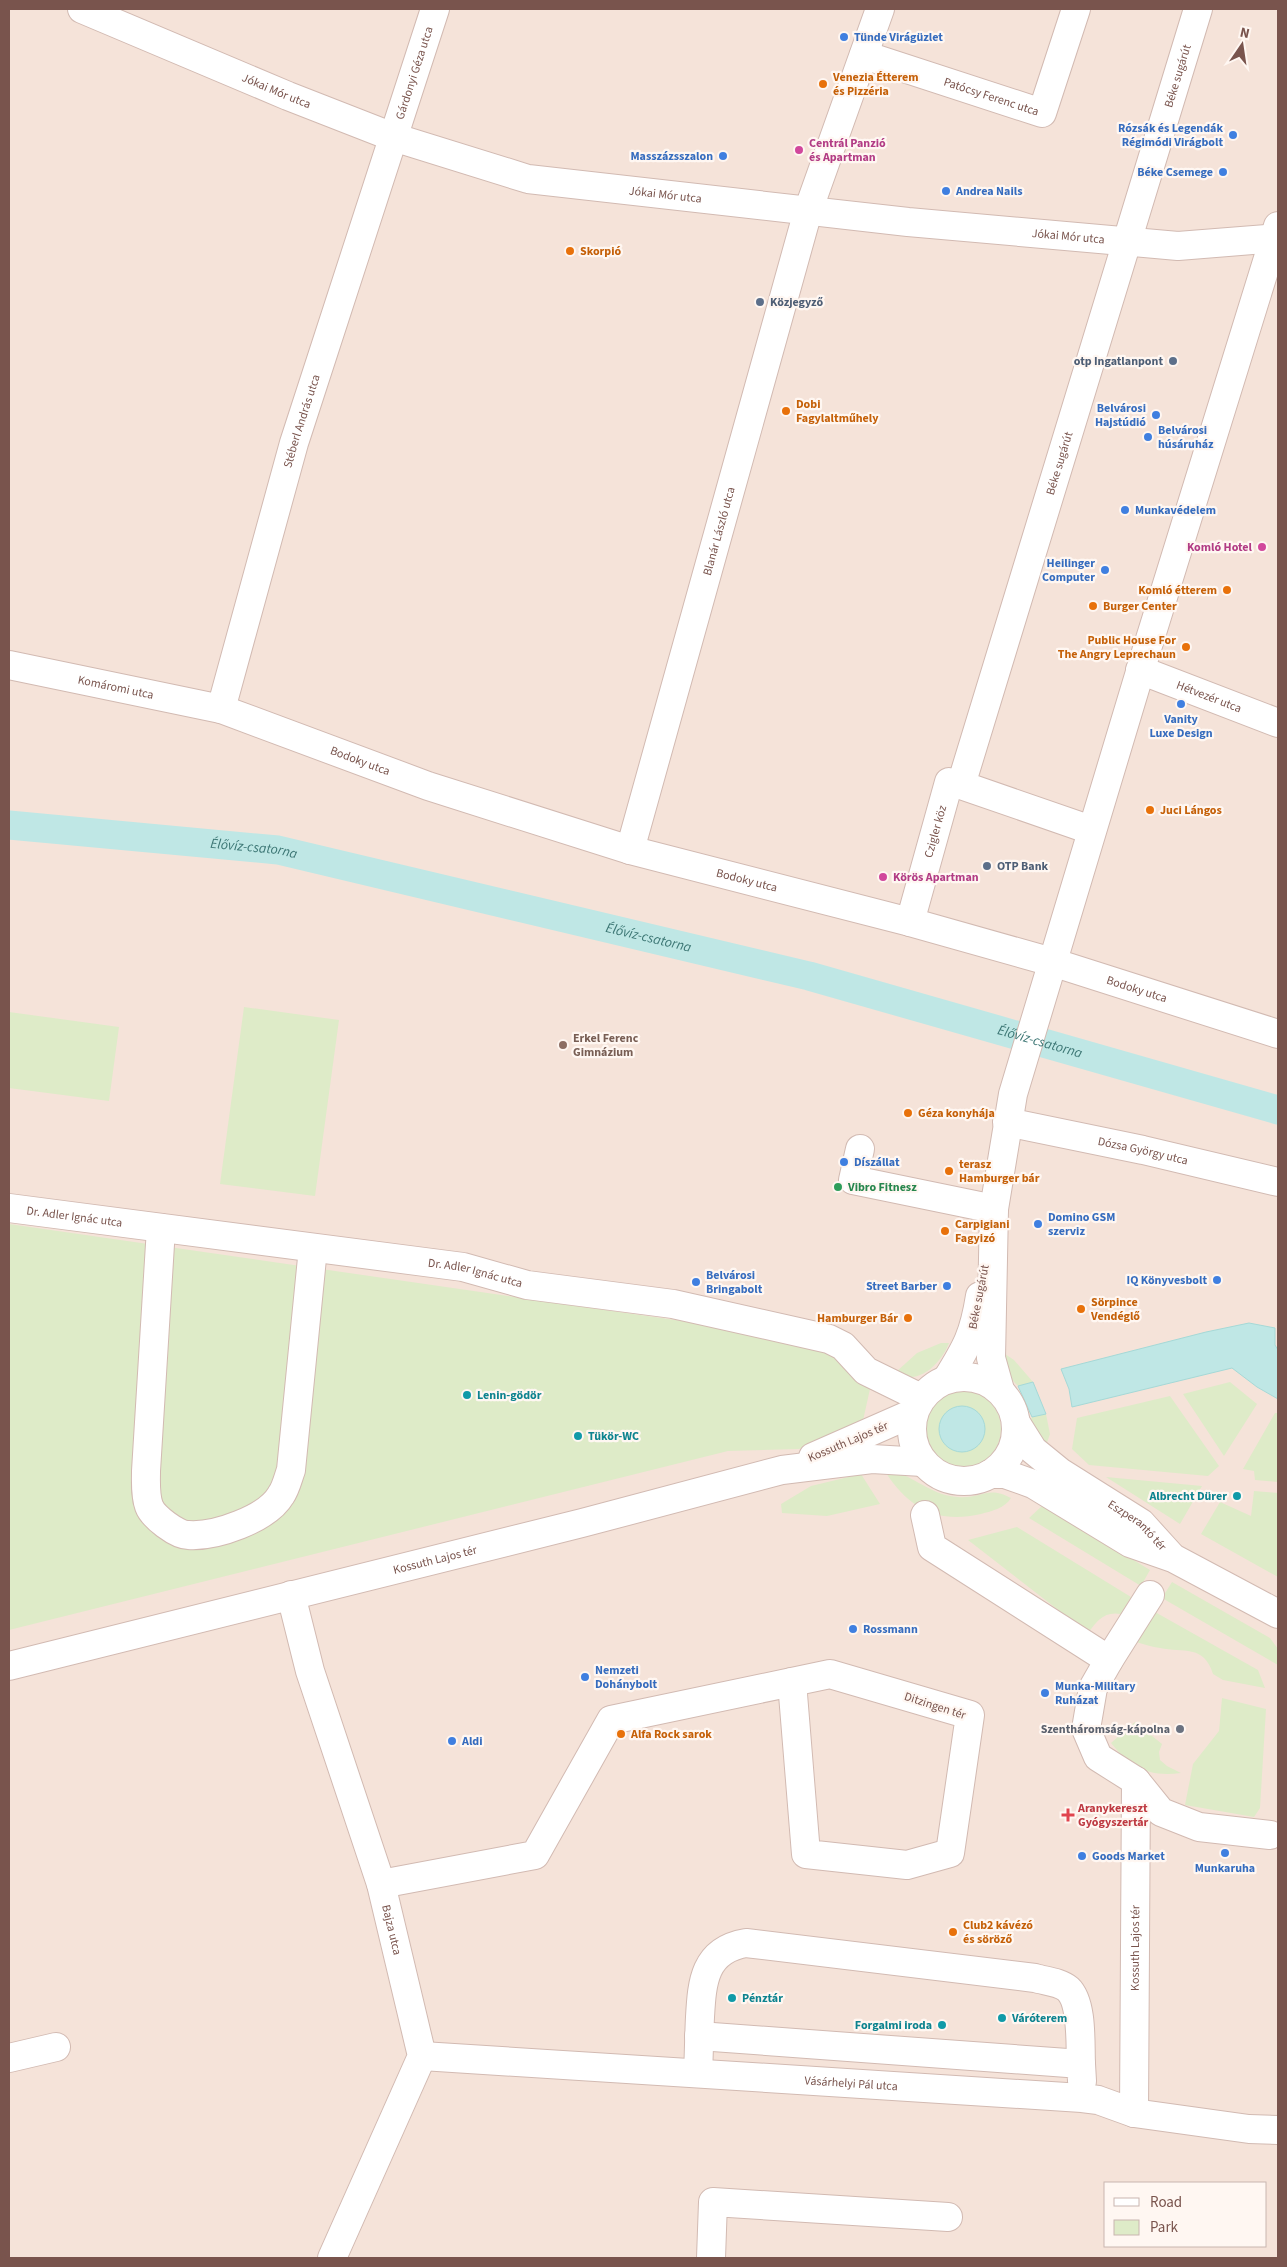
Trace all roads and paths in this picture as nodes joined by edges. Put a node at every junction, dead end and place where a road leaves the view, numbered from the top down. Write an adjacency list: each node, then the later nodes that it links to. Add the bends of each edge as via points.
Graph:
1 (82, 9): 7 (street, Jókai Mór utca)
2 (435, 9): 7 (street, Gárdonyi Géza utca)
3 (880, 9): 6 (street)
4 (1076, 9): 6 (street, Patócsy Ferenc utca, via 1042,113)
5 (1198, 9): 10 (street, Béke sugárút)
6 (864, 55): 8 (street)
7 (392, 137): 8 (street, Jókai Mór utca, via 528,179); 13 (street, Stéberl András utca, via 294,443)
8 (808, 211): 10 (street, Jókai Mór utca); 17 (street, Blanár László utca)
9 (1277, 234): 10 (street, Jókai Mór utca, via 1178,246); 12 (street)
10 (1126, 242): 15 (street, Béke sugárút)
11 (9, 665): 13 (street, Komáromi utca)
12 (1140, 670): 14 (street, Hétvezér utca); 16 (street)
13 (221, 709): 17 (street, Bodoky utca, via 428,786)
14 (1278, 723)
15 (960, 785): 16 (street); 18 (street, Czigler köz, via 949,782)
16 (1091, 830): 19 (street)
17 (630, 850): 18 (street, Bodoky utca)
18 (910, 922): 19 (street, Bodoky utca)
19 (1052, 962): 20 (street, Bodoky utca); 21 (street)
20 (1278, 1034)
21 (1007, 1122): 23 (street, Dózsa György utca); 25 (street)
22 (860, 1148): 25 (street, via 853,1180)
23 (1278, 1182)
24 (9, 1208): 26 (street, Dr. Adler Ignác utca)
25 (994, 1209): 28 (street, Béke sugárút, via 975,1324 966,1350); 29 (street, via 991,1358)
26 (161, 1228): 27 (street, Dr. Adler Ignác utca); 27 (street, via 146,1493 149,1507 156,1517 187,1536 243,1524 281,1496 291,1470)
27 (314, 1248): 30 (street, Dr. Adler Ignác utca, via 463,1267 527,1285 672,1304 828,1339 843,1346 866,1371)
28 (946, 1379): 29 (street, via 969,1376 982,1379); 30 (street, via 931,1387)
29 (1000, 1390): 31 (street, via 1012,1408)
30 (917, 1406): 32 (street, via 911,1429 914,1445); 33 (street, Kossuth Lajos tér)
31 (1016, 1423): 34 (street, via 1011,1452); 36 (street, Eszperantó tér, via 1033,1450 1060,1472 1141,1524)
32 (923, 1462): 33 (street, Kossuth Lajos tér, via 872,1459); 34 (street, via 944,1478 959,1481 976,1480)
33 (782, 1470): 37 (street, Kossuth Lajos tér)
34 (990, 1474): 36 (street, Eszperantó tér, via 1005,1474 1034,1484 1130,1543)
35 (924, 1515): 40 (street, via 932,1547)
36 (1173, 1558): 39 (street)
37 (291, 1595): 41 (street, Kossuth Lajos tér); 45 (street, Bajza utca, via 310,1671)
38 (1150, 1595): 40 (street)
39 (1278, 1614)
40 (1108, 1660): 43 (street, via 1093,1688 1086,1729 1098,1757)
41 (9, 1666)
42 (792, 1682): 42 (street, Ditzingen tér, via 830,1674 970,1715 950,1853 908,1865 806,1854); 45 (street, via 611,1720 534,1855)
43 (1136, 1782): 44 (street, via 1161,1812 1199,1827); 53 (street, Kossuth Lajos tér)
44 (1270, 1835)
45 (381, 1884): 48 (street, Bajza utca)
46 (699, 2036): 50 (street); 50 (street, via 702,1989 714,1959 733,1945 758,1943 1055,1983 1069,1990 1078,2006); 51 (street)
47 (56, 2047): 49 (street)
48 (422, 2056): 51 (street, Vásárhelyi Pál utca); 56 (street)
49 (9, 2058)
50 (1081, 2064): 52 (street)
51 (698, 2072): 52 (street, Vásárhelyi Pál utca)
52 (1082, 2098): 53 (street, Vásárhelyi Pál utca, via 1098,2100)
53 (1134, 2113): 54 (street, Vásárhelyi Pál utca)
54 (1278, 2130)
55 (948, 2216): 57 (street, via 713,2202)
56 (332, 2258)
57 (711, 2258)

